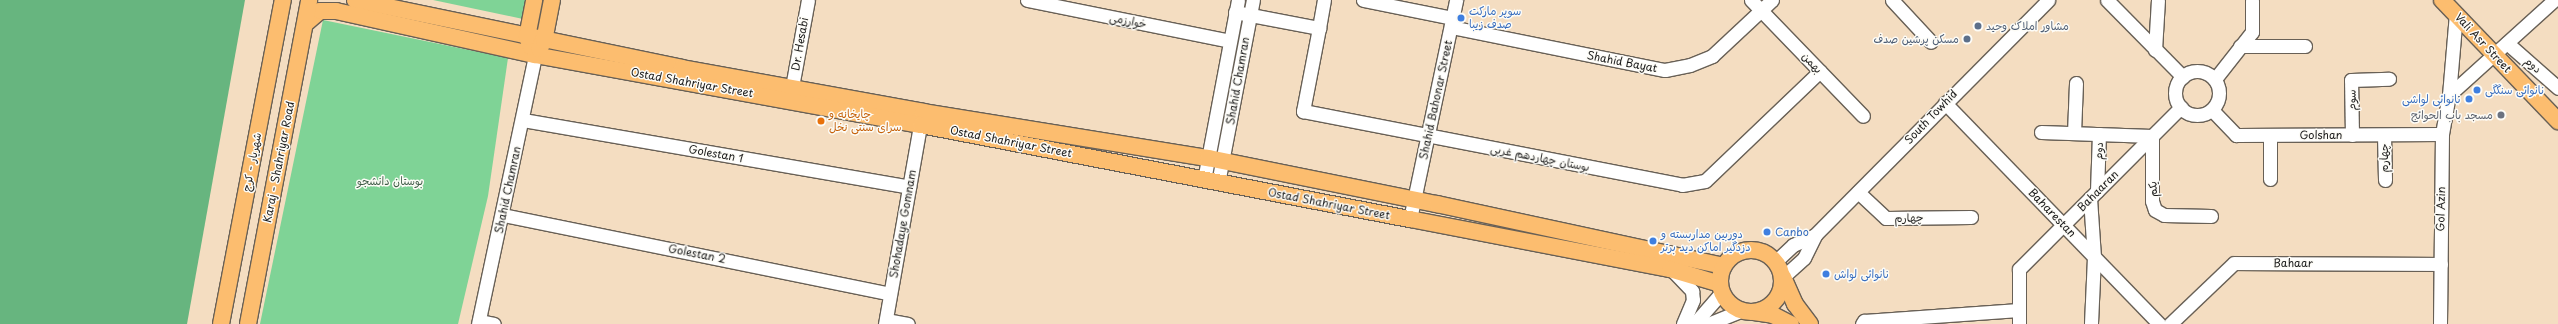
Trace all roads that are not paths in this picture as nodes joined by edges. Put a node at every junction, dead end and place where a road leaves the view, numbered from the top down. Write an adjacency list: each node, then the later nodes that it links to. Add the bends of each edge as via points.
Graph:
1 (283, 0): 92 (main road, شهریار - کرج)
2 (310, 0): 26 (main road, Karaj - Shahriyar Road)
3 (355, 0): 28 (main road, Ostad Shahriyar Street)
4 (534, 0): 28 (main road)
5 (552, 0): 29 (main road)
6 (808, 0): 43 (street, Dr. Hesabi)
7 (1026, 0): 30 (street, خوارزمی)
8 (1253, 0): 24 (street, Shahid Chamran)
9 (1324, 0): 27 (street, بوستان چهاردهم غربی)
10 (1363, 0): 25 (street, Shahid Bayat)
11 (1456, 0): 25 (street, Shahid Bahonar Street)
12 (1752, 0): 22 (street, بهمن)
13 (1772, 0): 22 (street, Shahid Bayat)
14 (1892, 0): 31 (street)
15 (2048, 0): 46 (street, South Towhid)
16 (2107, 0): 35 (street)
17 (2158, 0): 35 (street)
18 (2252, 0): 33 (street, via 2252,32)
19 (2442, 0): 23 (main road, Vali Asr Street)
20 (2554, 0): 32 (street)
21 (1237, 6): 24 (street); 30 (street, Shahid Chamran)
22 (1762, 9): 25 (street, Shahid Bayat, via 1712,56 1690,65 1665,70); 38 (street, بهمن)
23 (2456, 14): 37 (main road, Vali Asr Street); 45 (street, Gol Azin)
24 (1250, 16): 27 (street); 62 (street, Shahid Chamran)
25 (1452, 22): 61 (street, Shahid Bahonar Street)
26 (305, 24): 36 (main road, Ostad Shahriyar Street, via 320,11 336,10); 93 (main road, Karaj - Shahriyar Road)
27 (1319, 28): 61 (street, بوستان چهاردهم غربی, via 1303,111)
28 (527, 37): 29 (main road, Ostad Shahriyar Street); 36 (main road)
29 (544, 41): 36 (main road); 43 (main road, Ostad Shahriyar Street)
30 (1230, 41): 62 (street, Shahid Chamran)
31 (1931, 42)
32 (2507, 43): 37 (street); 44 (street, دوم)
33 (2240, 46): 34 (street); 40 (street)
34 (2305, 46)
35 (2155, 50): 39 (street)
36 (535, 55): 50 (main road, Ostad Shahriyar Street); 51 (street, Shahid Chamran)
37 (2494, 55): 45 (street); 52 (main road, Vali Asr Street)
38 (1820, 71): 49 (street, بهمن); 61 (street, بوستان چهاردهم غربی, via 1705,180 1692,185)
39 (2183, 77): 40 (street, via 2195,71); 47 (street, via 2175,91)
40 (2215, 79): 48 (street, via 2220,94)
41 (2389, 79): 58 (street, سوم, via 2351,80)
42 (2076, 83): 54 (street)
43 (792, 87): 50 (main road, Ostad Shahriyar Street)
44 (2558, 88)
45 (2449, 95): 56 (street, Gol Azin)
46 (1945, 103): 67 (street, South Towhid); 78 (street, Baharestan)
47 (2181, 108): 48 (street, via 2196,115); 60 (street, Bahaaran)
48 (2212, 110): 57 (street, Golshan, via 2236,135)
49 (1863, 116)
50 (922, 118): 62 (main road, Ostad Shahriyar Street); 65 (main road, Ostad Shahriyar Street); 66 (street, Shohadaye Gomnam)
51 (523, 120): 66 (street, Golestan 1); 72 (street, Shahid Chamran)
52 (2558, 120)
53 (2041, 132): 54 (street, دوم)
54 (2074, 133): 55 (street, دوم)
55 (2099, 134): 60 (street, دوم); 68 (street, دوم)
56 (2442, 134): 59 (street, Golshan); 82 (street, Gol Azin)
57 (2270, 135): 58 (street, Golshan); 63 (street)
58 (2352, 135): 59 (street, Golshan)
59 (2384, 135): 64 (street, چهارم)
60 (2152, 136): 68 (street, Bahaaran); 74 (street, یکم, via 2152,201 2155,210 2164,215)
61 (1429, 137): 70 (street, Shahid Bahonar Street)
62 (1215, 160): 65 (street); 69 (main road, Ostad Shahriyar Street)
63 (2270, 179)
64 (2385, 180)
65 (1211, 182): 73 (main road, Ostad Shahriyar Street)
66 (909, 187): 87 (street, Shohadaye Gomnam)
67 (1858, 192): 75 (street, چهارم, via 1886,218); 79 (street, South Towhid)
68 (2094, 195): 78 (street, Bahaaran); 80 (street, دوم)
69 (1390, 196): 70 (main road, Ostad Shahriyar Street); 73 (main road, via 1398,204 1398,212)
70 (1415, 199): 71 (main road, Ostad Shahriyar Street); 76 (street, Shahid Bahonar Street)
71 (1443, 205): 77 (main road, via 1427,208 1426,219); 83 (main road, Ostad Shahriyar Street)
72 (503, 215): 87 (street, Golestan 2); 91 (street, Shahid Chamran)
73 (1387, 215): 76 (main road, Ostad Shahriyar Street)
74 (2211, 216)
75 (1971, 217)
76 (1410, 219): 77 (main road, Ostad Shahriyar Street)
77 (1432, 224): 84 (main road, Ostad Shahriyar Street)
78 (2064, 225): 80 (street, Baharestan); 88 (street, Bahaaran, via 2020,269)
79 (1815, 236): 81 (street, South Towhid, via 1793,245); 85 (street, South Towhid, via 1804,258)
80 (2094, 257): 103 (street); 104 (street, Baharestan)
81 (1776, 261): 83 (main road, via 1759,250 1748,250 1730,258); 85 (main road)
82 (2440, 264): 105 (street, Bahaar, via 2234,263); 106 (street, Gol Azin)
83 (1724, 266): 86 (main road)
84 (1670, 269): 86 (main road, Ostad Shahriyar Street); 96 (street, via 1692,291 1693,300)
85 (1783, 277): 89 (main road, via 1779,298 1772,306); 100 (main road, via 1795,304)
86 (1721, 288): 89 (main road, via 1730,303); 97 (street)
87 (890, 294): 90 (street, Shohadaye Gomnam)
88 (2019, 310): 101 (street, via 1864,321); 102 (street, Bahaaran)
89 (1748, 311): 98 (street); 99 (main road, via 1773,315)
90 (885, 322): 95 (street)
91 (479, 323): 94 (street)
92 (221, 324)
93 (248, 324)
94 (494, 324)
95 (908, 324)
96 (1683, 324)
97 (1694, 324)
98 (1708, 324)
99 (1791, 324)
100 (1810, 324)
101 (1862, 324)
102 (2019, 324)
103 (2091, 324)
104 (2159, 324)
105 (2170, 324)
106 (2440, 324)

